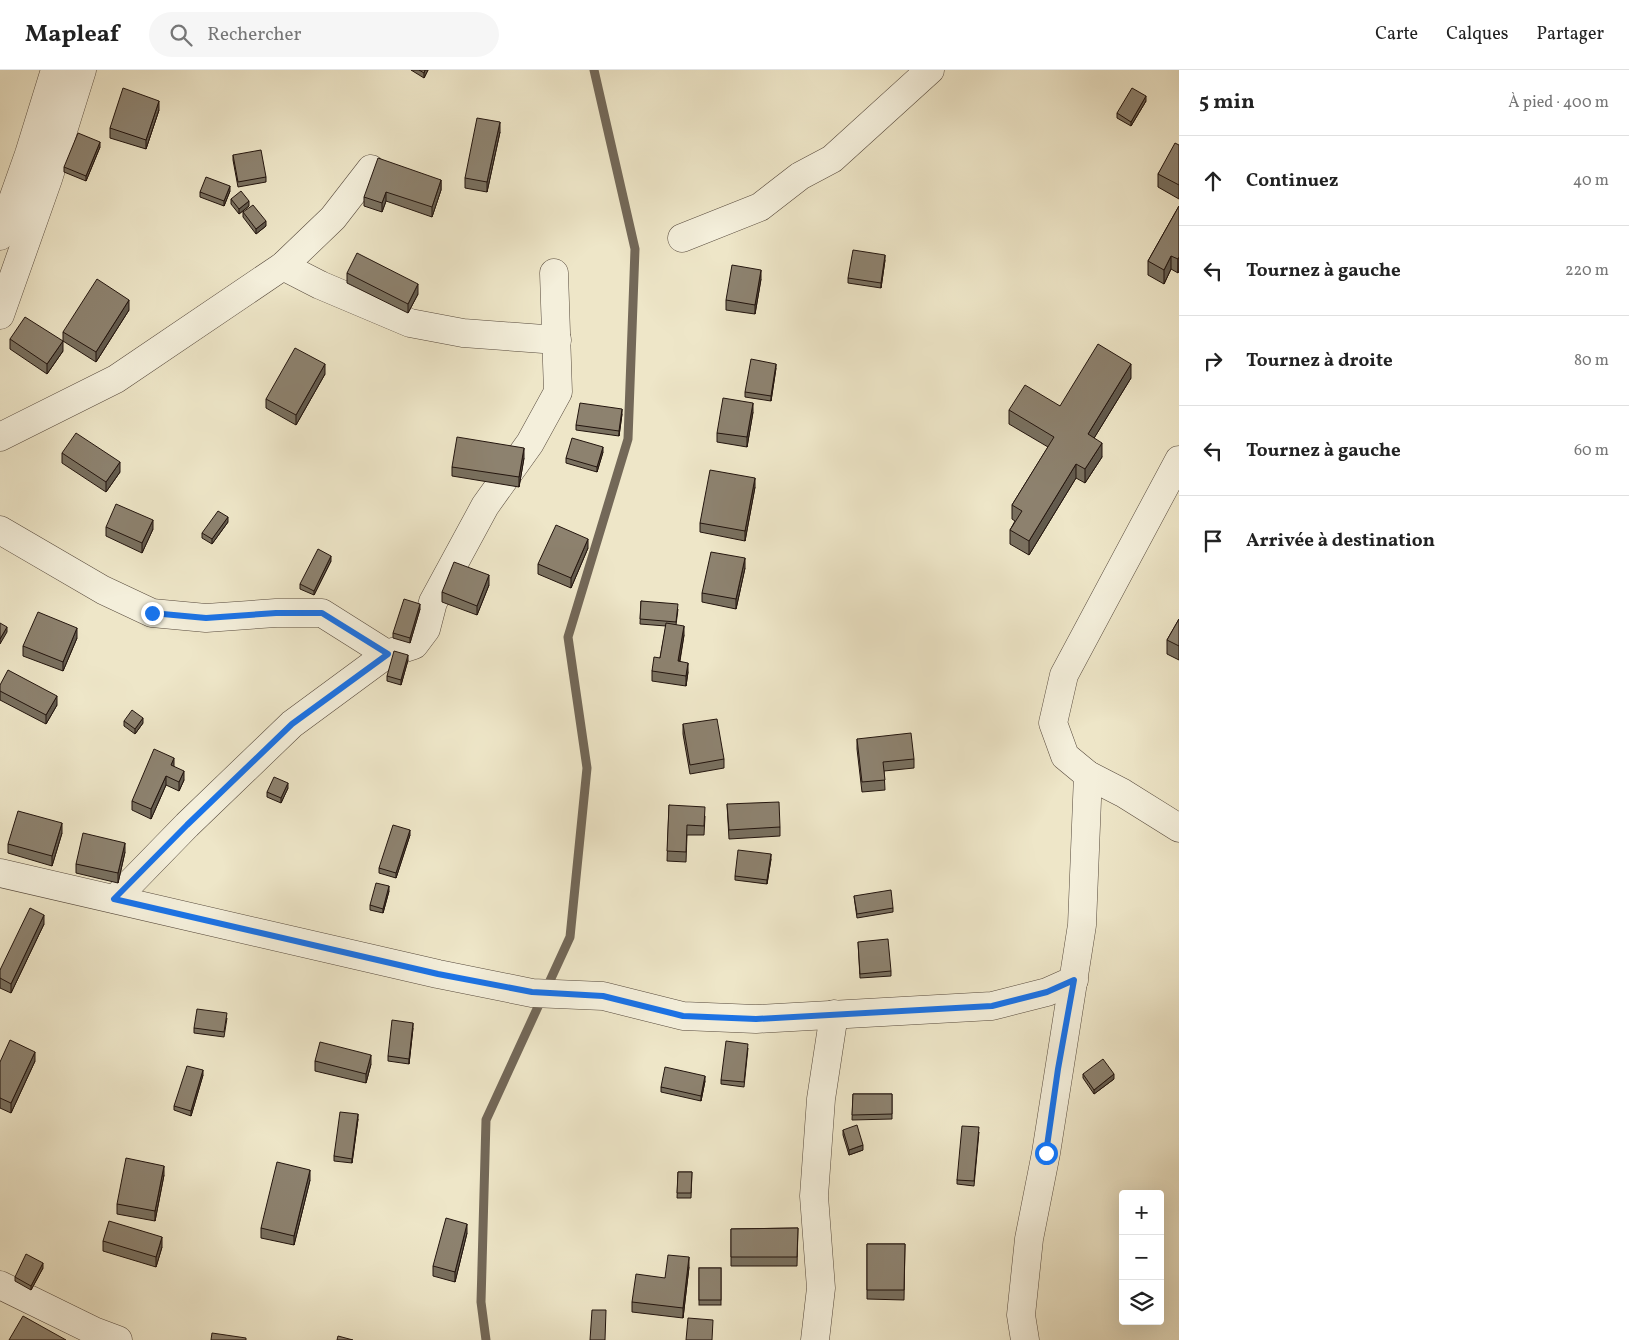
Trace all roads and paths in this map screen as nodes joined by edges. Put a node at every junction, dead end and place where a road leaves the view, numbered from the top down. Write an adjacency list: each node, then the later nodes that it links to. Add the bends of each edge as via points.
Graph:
1 (55, 70): 5 (street)
2 (82, 70): 9 (street)
3 (930, 70): 6 (street, via 832,159 800,176 760,207)
4 (371, 170): 7 (street, via 333,218)
5 (0, 236)
6 (682, 238)
7 (283, 266): 10 (street, via 410,323 463,333); 11 (street, via 116,379)
8 (554, 273): 10 (street)
9 (0, 315)
10 (557, 340): 14 (street, via 558,392 530,443 485,506 433,602 426,629 414,645)
11 (0, 437)
12 (1179, 460): 15 (street, via 1064,675 1053,723 1064,756)
13 (0, 530): 14 (street, via 103,590 152,613 206,618 322,613)
14 (388, 654): 18 (street, via 292,724)
15 (1088, 776): 16 (street, via 1123,793); 19 (street, via 1082,925)
16 (1179, 828)
17 (0, 873): 18 (street)
18 (114, 899): 20 (street, via 438,974 532,992 603,996 683,1016 756,1019)
19 (1074, 980): 20 (street, via 1047,992 992,1006); 24 (street, via 1029,1238 1022,1315)
20 (834, 1014): 23 (street, via 821,1099 814,1196 821,1288)
21 (0, 1285): 22 (street)
22 (118, 1340)
23 (815, 1340)
24 (1025, 1340)

